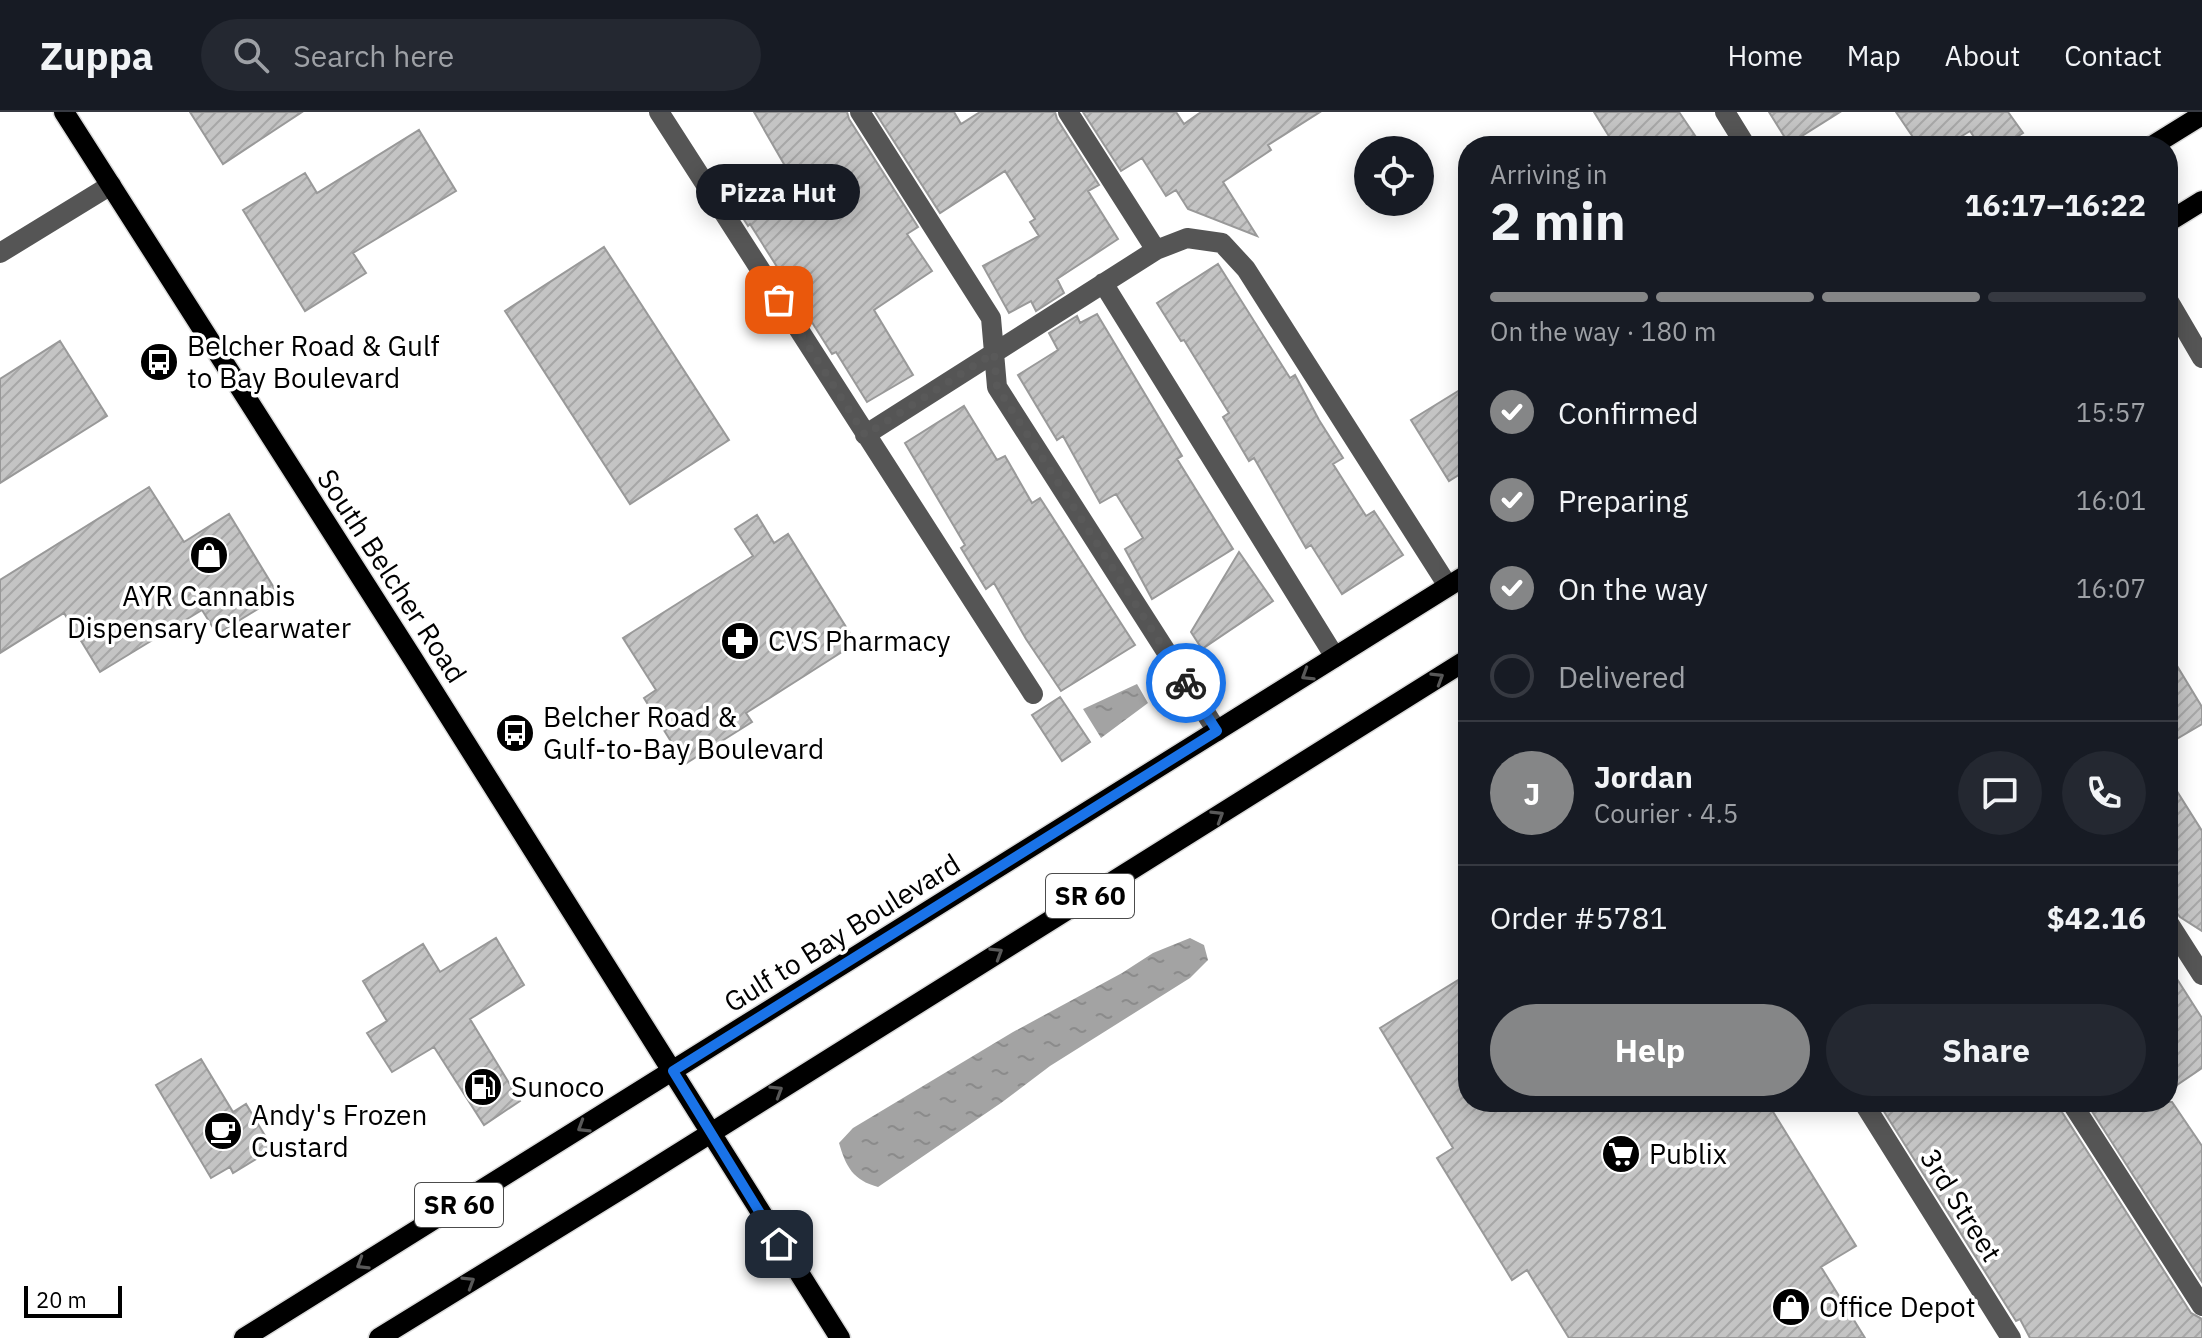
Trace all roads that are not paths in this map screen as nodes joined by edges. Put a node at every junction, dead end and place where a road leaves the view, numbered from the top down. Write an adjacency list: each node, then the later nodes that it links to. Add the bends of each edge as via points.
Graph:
1 (64, 112): 9 (main road, South Belcher Road)
2 (659, 112): 18 (street)
3 (860, 112): 16 (street, via 991,318)
4 (1068, 112): 12 (street)
5 (1725, 112): 7 (street)
6 (2202, 115): 8 (main road)
7 (1740, 136)
8 (2168, 136)
9 (111, 185): 13 (street); 27 (main road, South Belcher Road)
10 (2202, 201): 11 (main road)
11 (2178, 216)
12 (1156, 250): 14 (street); 20 (street, via 1187,238 1222,243 1246,269)
13 (0, 253)
14 (1103, 283): 16 (street); 21 (street)
15 (2178, 317): 17 (street)
16 (994, 353): 18 (street); 24 (street, via 997,387)
17 (2202, 358)
18 (865, 435): 23 (street)
19 (1458, 580): 20 (main road, Gulf to Bay Boulevard / SR 60)
20 (1448, 586): 21 (main road, Gulf to Bay Boulevard / SR 60)
21 (1335, 657): 24 (main road, Gulf to Bay Boulevard / SR 60, one-way to 24)
22 (1458, 665): 30 (main road, SR 60, one-way to 22)
23 (1033, 694)
24 (1217, 731): 27 (main road, Gulf to Bay Boulevard / SR 60)
25 (2178, 938): 26 (street)
26 (2202, 975)
27 (673, 1071): 30 (main road, South Belcher Road); 32 (main road, Gulf to Bay Boulevard / SR 60, one-way to 32)
28 (1869, 1112): 35 (street, 3rd Street)
29 (2077, 1112): 31 (street)
30 (711, 1132): 33 (main road, SR 60, one-way to 30); 34 (main road, South Belcher Road)
31 (2202, 1306)
32 (244, 1338)
33 (379, 1338)
34 (840, 1338)
35 (2011, 1338)

